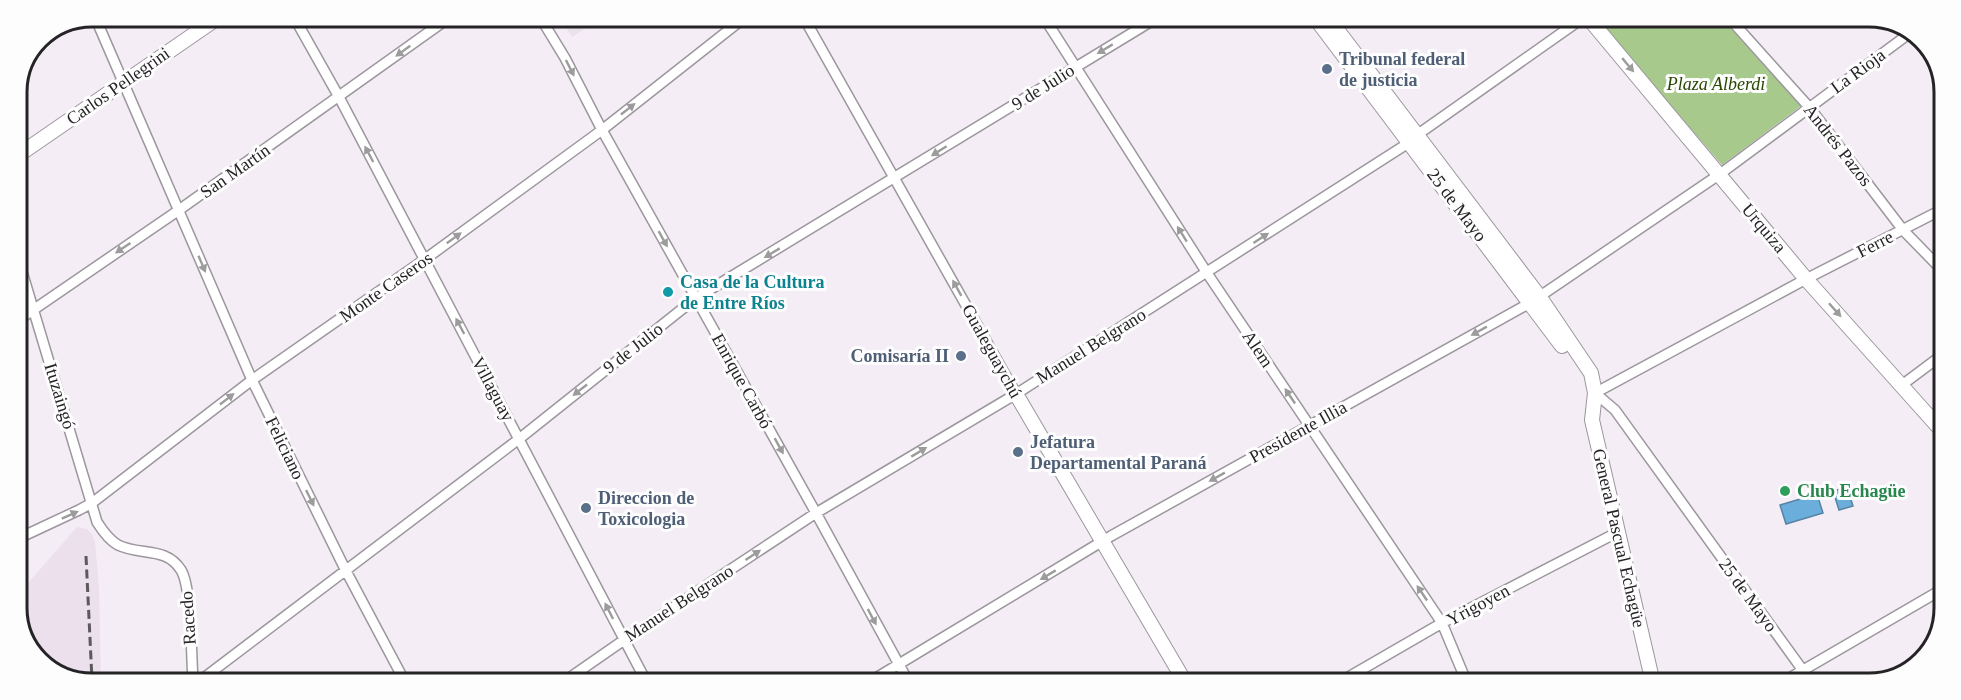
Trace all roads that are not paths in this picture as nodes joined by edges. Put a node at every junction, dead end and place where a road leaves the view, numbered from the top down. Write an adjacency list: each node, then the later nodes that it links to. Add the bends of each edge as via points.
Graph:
1 (100, 27): 17 (street, Feliciano)
2 (204, 27): 17 (street, Carlos Pellegrini)
3 (300, 27): 18 (street, Villaguay)
4 (436, 27): 18 (street, San Martín, one-way to 18)
5 (546, 27): 20 (street, Enrique Carbó, one-way to 20)
6 (733, 27): 20 (street, Monte Caseros, one-way to 6)
7 (809, 27): 24 (street, Gualeguaychú)
8 (1050, 27): 16 (street, Alem)
9 (1142, 27): 16 (street, 9 de Julio, one-way to 16)
10 (1323, 27): 21 (street, 25 de Mayo)
11 (1335, 27): 21 (street, 25 de Mayo)
12 (1570, 27): 21 (street, Manuel Belgrano)
13 (1596, 27): 23 (street, Urquiza, one-way to 23)
14 (1737, 27): 19 (street, Andrés Pazos)
15 (1904, 37): 19 (street, La Rioja)
16 (1076, 66): 24 (street, 9 de Julio, one-way to 24); 30 (street, Alem, one-way to 16)
17 (123, 82): 22 (street, Carlos Pellegrini); 25 (street, Feliciano)
18 (339, 97): 25 (street, San Martín); 28 (street, Villaguay, one-way to 18)
19 (1809, 107): 23 (street, La Rioja); 27 (street, Andrés Pazos)
20 (602, 130): 28 (street, Monte Caseros, one-way to 20); 33 (street, Enrique Carbó, one-way to 33)
21 (1413, 139): 30 (street, Manuel Belgrano, one-way to 21); 34 (street, 25 de Mayo)
22 (27, 149)
23 (1720, 174): 31 (street, Urquiza); 34 (street, Presidente Illia)
24 (895, 179): 33 (street, 9 de Julio, one-way to 33); 41 (street, Gualeguaychú, one-way to 24)
25 (179, 210): 35 (street, San Martín, one-way to 35); 38 (street, Feliciano, one-way to 38)
26 (1934, 214): 27 (street, Ferre)
27 (1903, 230): 29 (street, Andrés Pazos); 31 (street, Ferre)
28 (424, 260): 38 (street, Monte Caseros); 44 (street, Villaguay, one-way to 28)
29 (1934, 262)
30 (1207, 273): 41 (street, Manuel Belgrano); 43 (street, Alem, one-way to 30)
31 (1806, 279): 39 (street, Urquiza, one-way to 39); 40 (street)
32 (27, 289): 35 (street, Ituzaingó)
33 (696, 298): 44 (street, 9 de Julio, one-way to 44); 46 (street, Enrique Carbó, one-way to 46)
34 (1534, 300): 40 (street, 25 de Mayo); 43 (street, Presidente Illia, one-way to 43)
35 (33, 309): 36 (street, San Martín); 45 (street, Ituzaingó)
36 (27, 314)
37 (1934, 361): 39 (street)
38 (252, 380): 45 (street, Monte Caseros, one-way to 38); 50 (street, Feliciano, one-way to 50)
39 (1902, 385): 42 (street, Urquiza)
40 (1595, 393): 47 (street, General Pascual Echagüe, via 1592,420); 55 (street, 25 de Mayo, via 1615,410)
41 (1016, 394): 46 (street, Manuel Belgrano, one-way to 41); 49 (street, Gualeguaychú)
42 (1934, 423)
43 (1309, 425): 49 (street, Presidente Illia, one-way to 49); 52 (street, Alem, one-way to 43)
44 (519, 439): 50 (street, 9 de Julio); 53 (street, Villaguay, one-way to 44)
45 (92, 503): 48 (street, Monte Caseros, one-way to 45); 56 (street, Racedo, via 104,534 118,545 160,553 182,571 188,595)
46 (816, 513): 53 (street, Manuel Belgrano, one-way to 46); 54 (street, Enrique Carbó, one-way to 54)
47 (1618, 532): 52 (street, Yrigoyen); 66 (street, General Pascual Echagüe)
48 (27, 534)
49 (1102, 543): 54 (street, Presidente Illia, one-way to 54); 63 (street, Gualeguaychú)
50 (345, 569): 57 (street, 9 de Julio); 58 (street, Feliciano)
51 (1934, 594): 55 (street)
52 (1443, 623): 64 (street, Yrigoyen); 65 (street, Alem)
53 (624, 640): 59 (street, Manuel Belgrano); 60 (street, Villaguay)
54 (898, 665): 61 (street, Presidente Illia); 62 (street, Enrique Carbó)
55 (1803, 671): 67 (street)
56 (193, 673)
57 (210, 673)
58 (400, 673)
59 (577, 673)
60 (642, 673)
61 (884, 673)
62 (903, 673)
63 (1180, 673)
64 (1356, 673)
65 (1463, 673)
66 (1651, 673)
67 (1799, 673)

